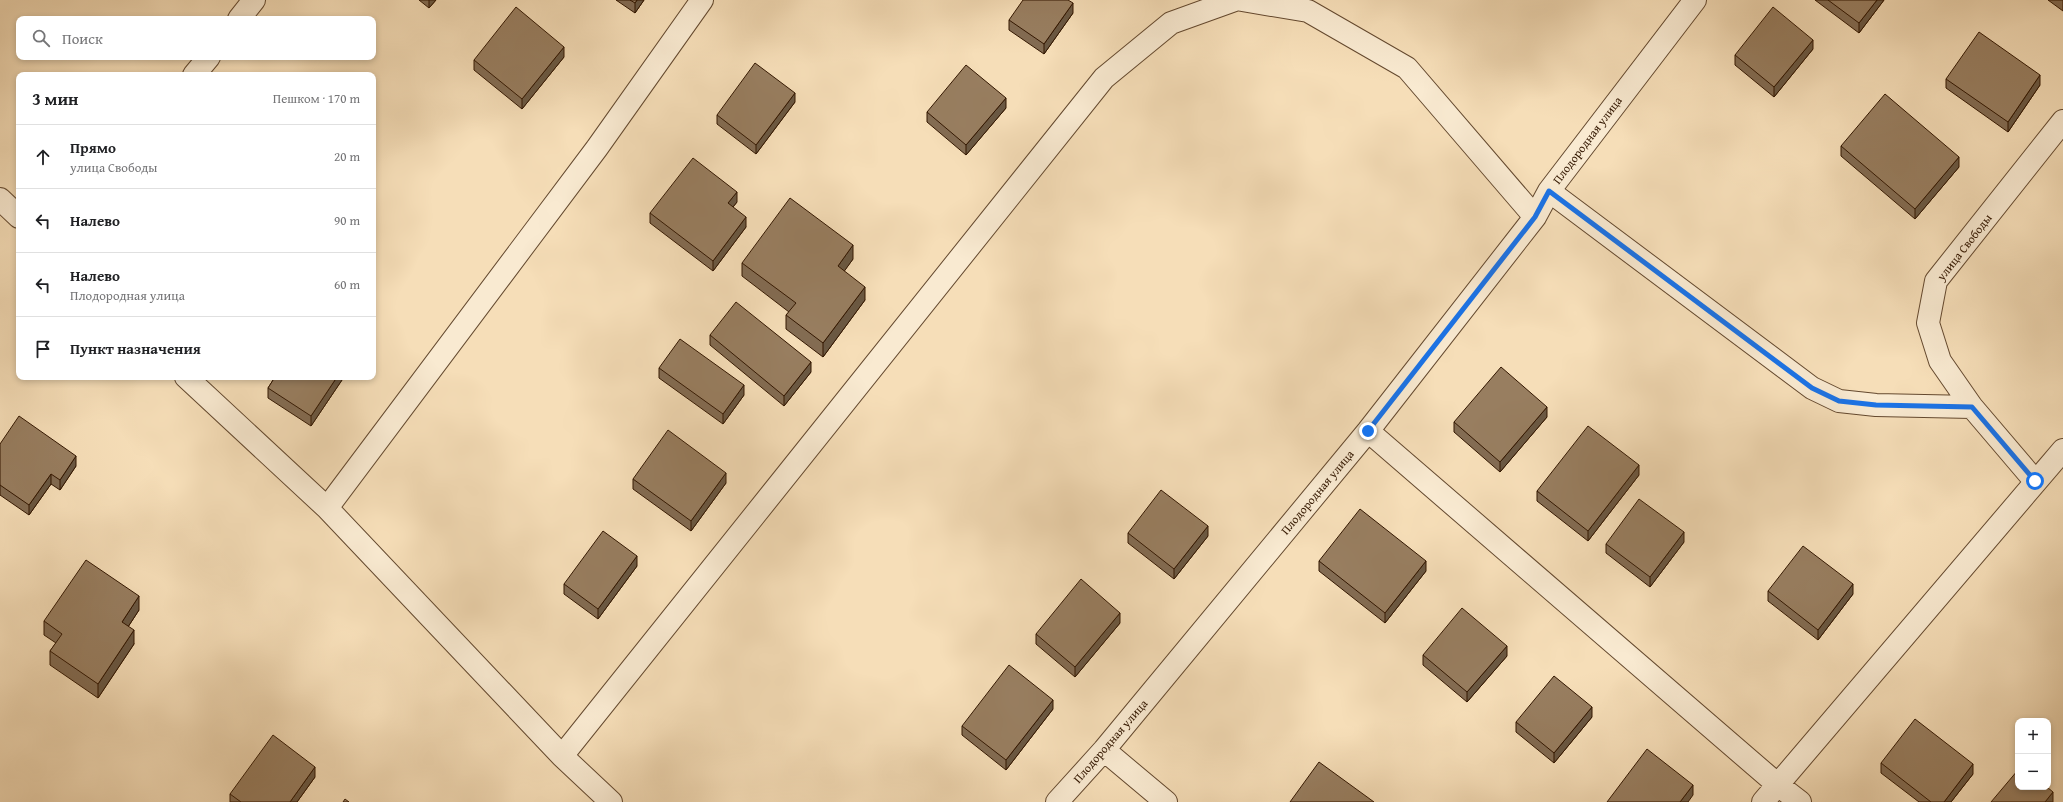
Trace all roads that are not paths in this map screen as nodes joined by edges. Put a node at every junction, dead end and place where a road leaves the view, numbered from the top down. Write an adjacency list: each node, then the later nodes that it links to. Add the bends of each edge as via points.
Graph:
1 (254, 0): 6 (street)
2 (702, 0): 19 (street, via 597,148)
3 (1235, 0): 21 (street, via 1171,23 1104,78)
4 (1242, 0): 13 (street, via 1308,11 1407,68)
5 (1695, 0): 10 (street, Плодородная улица)
6 (241, 16)
7 (206, 60): 8 (street)
8 (196, 72)
9 (2063, 121): 15 (street, улица Свободы, via 1936,281 1928,323 1930,331 1940,361)
10 (1549, 191): 13 (street, Плодородная улица); 15 (street, via 1812,388 1839,401 1876,405)
11 (0, 199): 12 (street)
12 (16, 214)
13 (1535, 217): 16 (street, Плодородная улица)
14 (189, 380): 19 (street)
15 (1972, 407): 18 (street, улица Свободы)
16 (1368, 431): 20 (street, Плодородная улица); 22 (street)
17 (2063, 450): 18 (street)
18 (2035, 481): 22 (street)
19 (327, 508): 21 (street)
20 (1104, 750): 24 (street, Плодородная улица); 25 (street)
21 (562, 756): 23 (street)
22 (1778, 785): 26 (street); 27 (street)
23 (611, 802)
24 (1057, 802)
25 (1166, 802)
26 (1763, 802)
27 (1800, 802)

